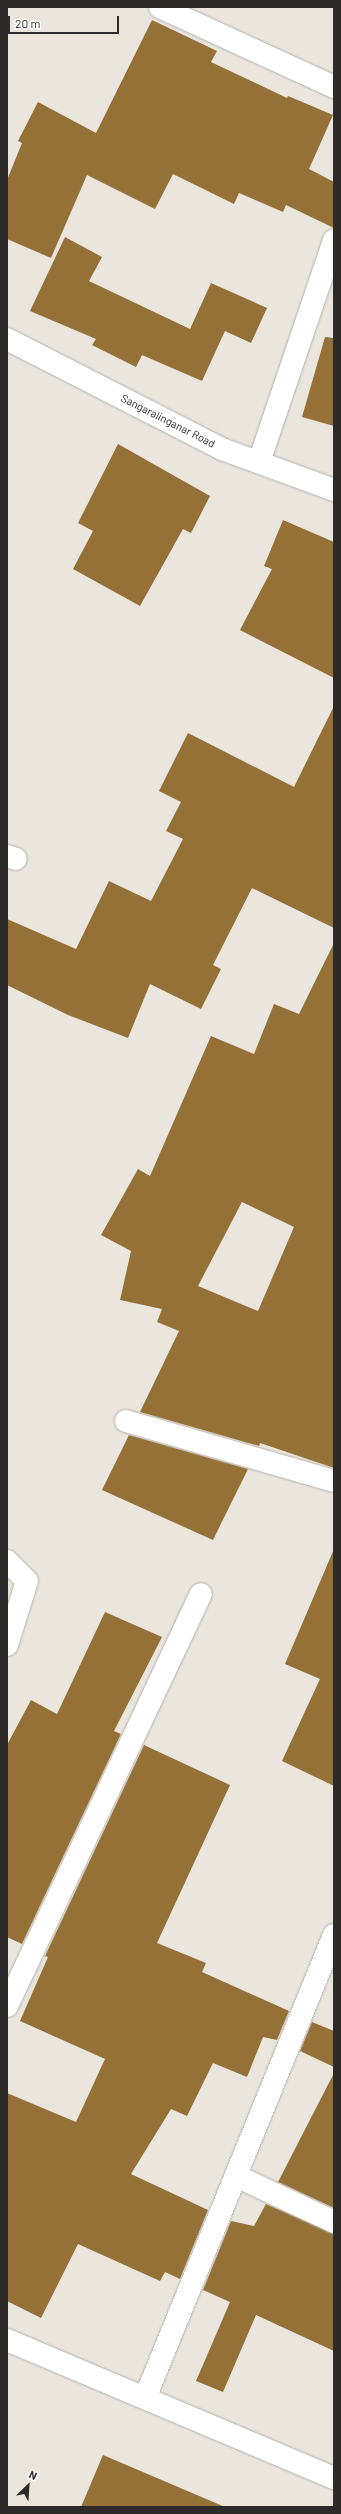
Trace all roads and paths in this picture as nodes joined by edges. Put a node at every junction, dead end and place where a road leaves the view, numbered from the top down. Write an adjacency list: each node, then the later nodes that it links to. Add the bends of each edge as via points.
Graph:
1 (160, 7): 2 (street)
2 (334, 87)
3 (334, 240): 5 (street)
4 (7, 339): 5 (street, Sangaralinganar Road, via 222,449)
5 (259, 462): 6 (street, Sangaralinganar Road)
6 (334, 490)
7 (126, 1421): 8 (street)
8 (334, 1481)
9 (7, 1561): 11 (street, via 27,1581)
10 (201, 1594): 13 (street)
11 (7, 1644)
12 (334, 1935): 14 (street)
13 (7, 2006)
14 (236, 2176): 15 (street); 17 (street)
15 (334, 2222)
16 (7, 2340): 17 (street)
17 (144, 2398): 18 (street)
18 (334, 2478)

